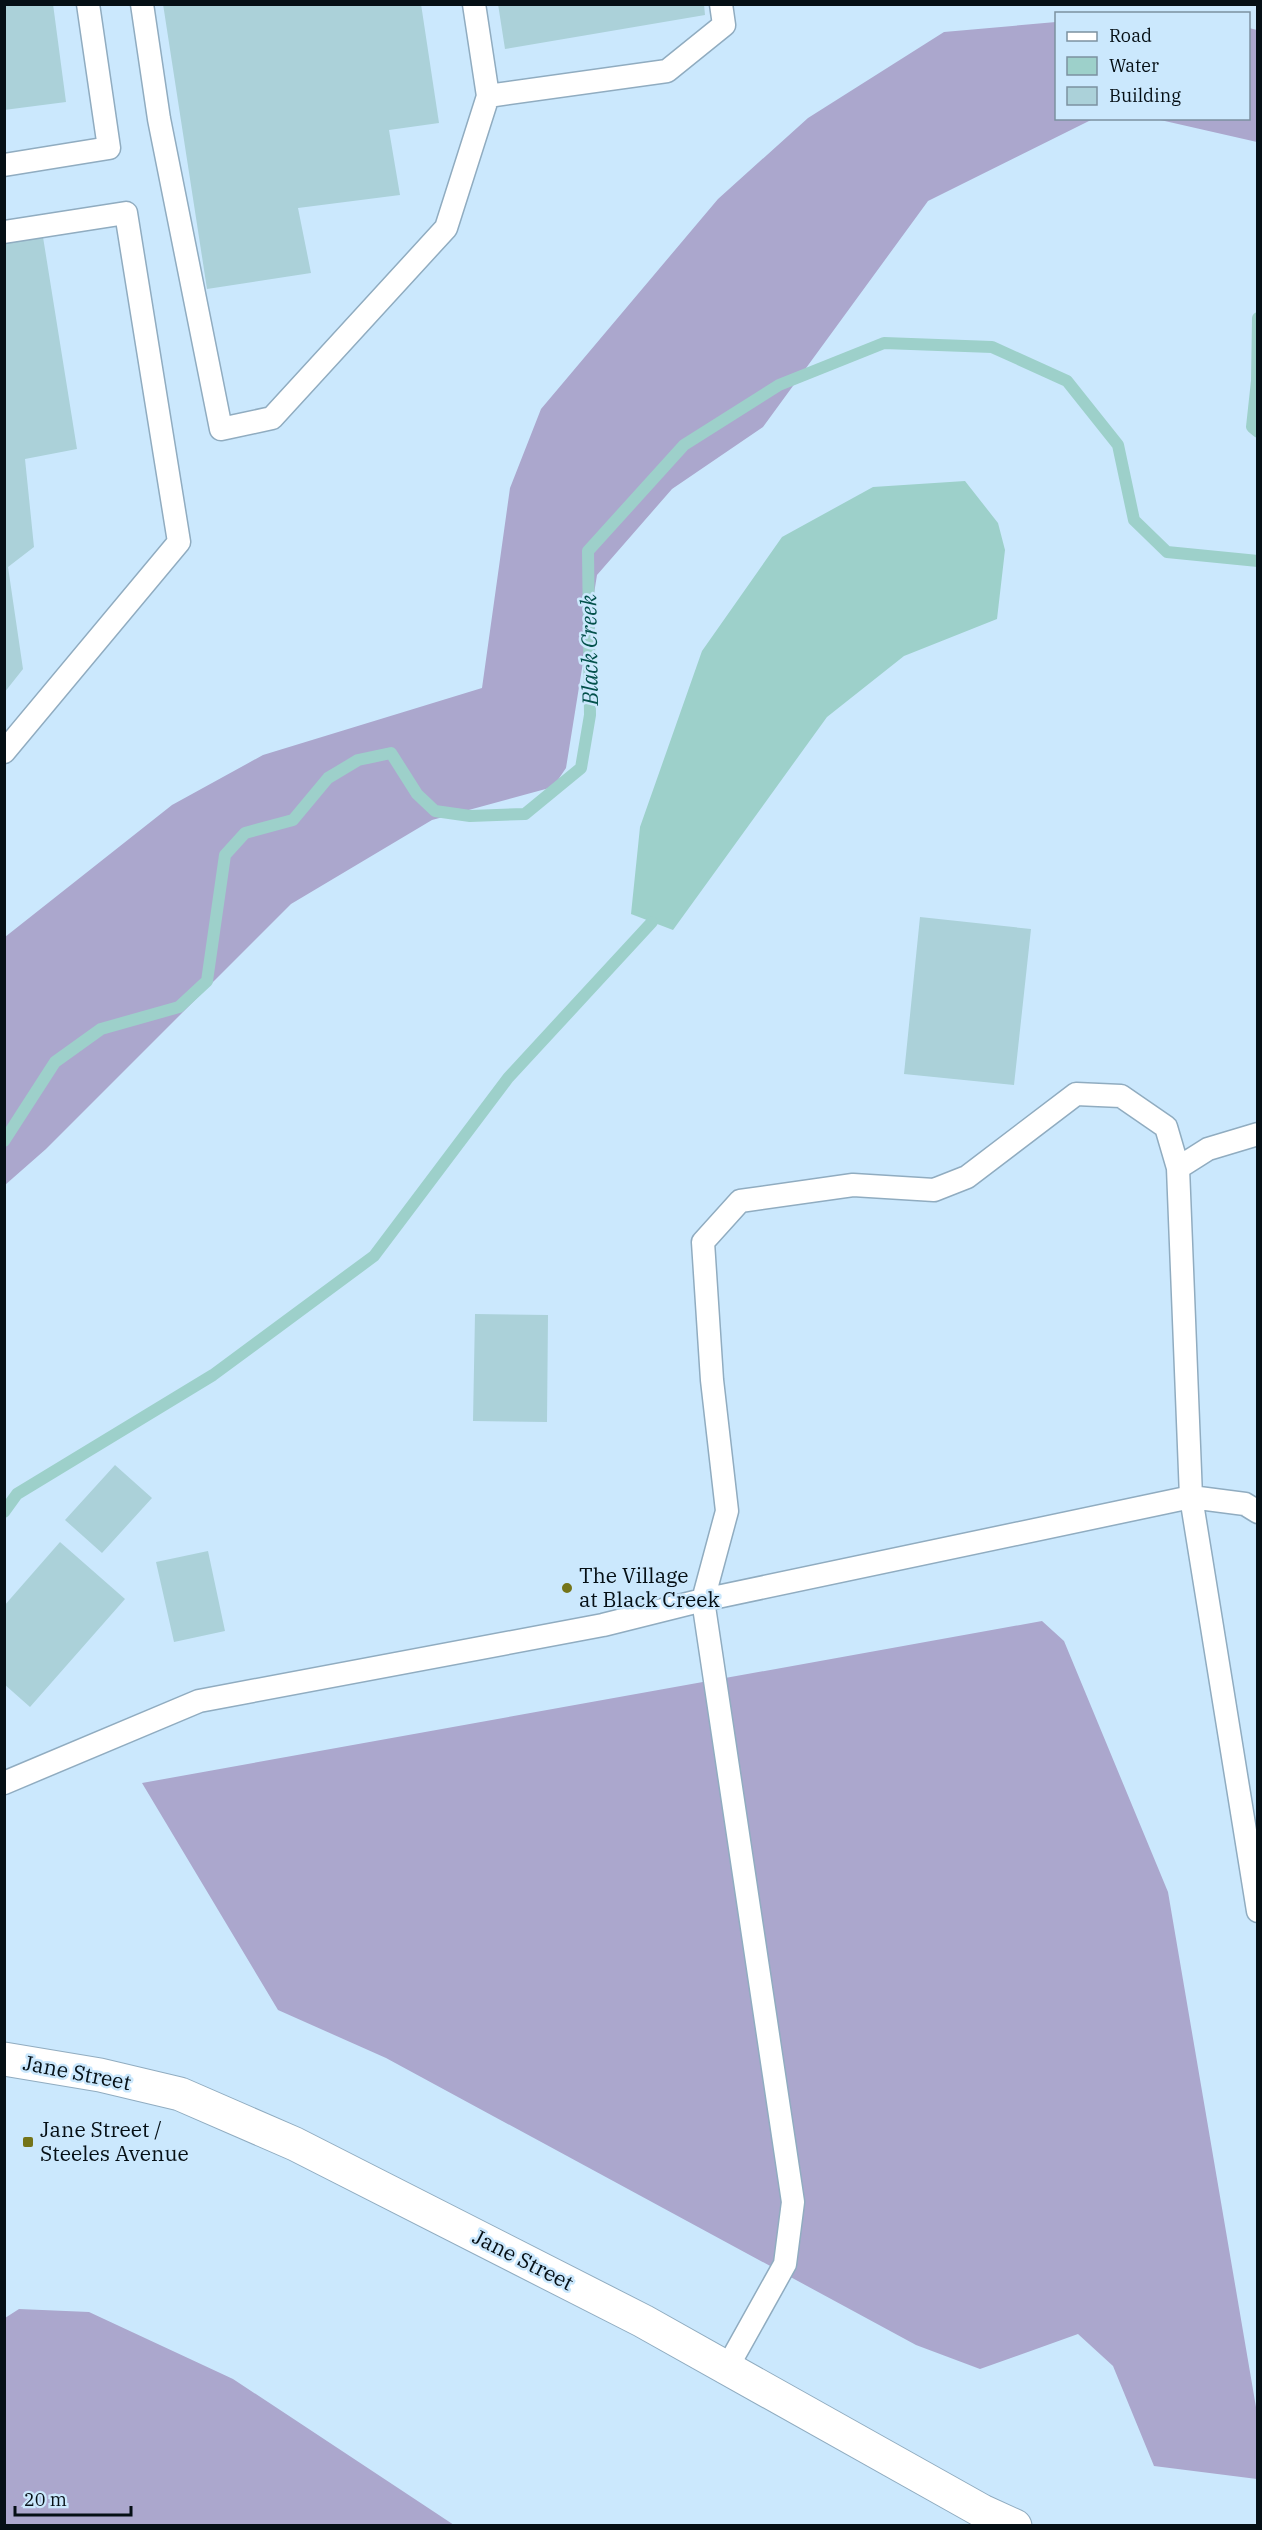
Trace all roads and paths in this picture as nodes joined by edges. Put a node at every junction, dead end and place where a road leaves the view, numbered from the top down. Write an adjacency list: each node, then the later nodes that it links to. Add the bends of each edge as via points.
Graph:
1 (88, 4): 6 (lane, via 109,148)
2 (142, 4): 5 (lane, via 159,119 221,429 272,418 446,228)
3 (474, 4): 5 (lane)
4 (721, 4): 5 (lane, via 724,25 667,71)
5 (488, 96)
6 (4, 165)
7 (4, 232): 8 (lane, via 126,213 179,542)
8 (4, 752)
9 (1257, 1134): 10 (lane, via 1208,1149)
10 (1178, 1168): 11 (lane); 13 (lane, via 1166,1127 1120,1096 1076,1094 967,1177 934,1190 853,1185 740,1201 703,1242 726,1511)
11 (1191, 1497): 12 (lane, via 1245,1504); 13 (lane); 15 (lane)
12 (1257, 1512)
13 (703, 1600): 14 (lane, via 603,1626 199,1701); 17 (lane, via 793,2202 785,2264)
14 (4, 1783)
15 (1257, 1911)
16 (4, 2059): 17 (main road, Jane Street, via 100,2075 180,2094 295,2144 643,2321)
17 (727, 2368): 18 (main road, Jane Street)
18 (1015, 2526)

